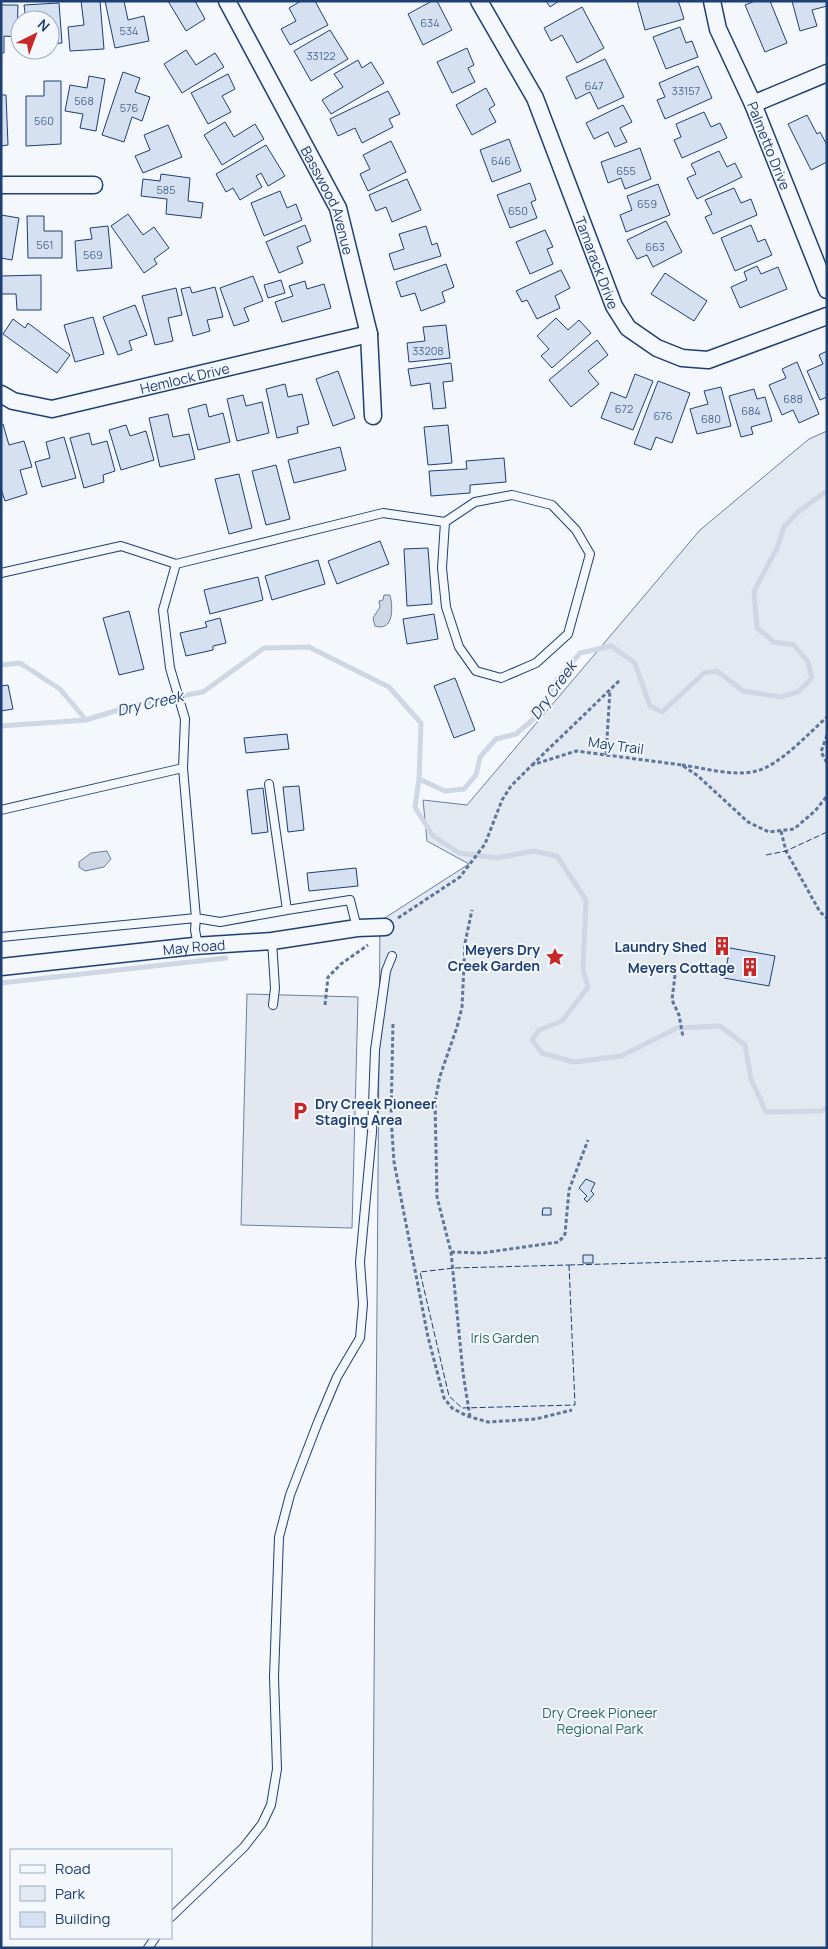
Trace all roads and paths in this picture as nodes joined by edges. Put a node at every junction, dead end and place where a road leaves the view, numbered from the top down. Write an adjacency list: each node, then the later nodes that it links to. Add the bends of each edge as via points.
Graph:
1 (228, 1): 10 (street, Basswood Avenue, via 338,208)
2 (479, 1): 9 (street, Tamarack Drive, via 535,98 614,306 628,328 657,348 682,358 708,360)
3 (712, 1): 5 (street, Palmetto Drive, via 718,30)
4 (827, 73): 5 (street)
5 (753, 104): 8 (street, Palmetto Drive)
6 (1, 185): 7 (street)
7 (94, 186)
8 (827, 290)
9 (827, 316)
10 (369, 334): 11 (street, Hemlock Drive, via 52,409 13,401); 12 (street, Basswood Avenue)
11 (1, 394)
12 (373, 416)
13 (445, 522): 13 (lane, via 442,568 446,607 459,648 476,671 502,678 536,662 568,634 590,554 576,530 552,505 512,494 475,502); 14 (lane, via 383,513)
14 (176, 564): 15 (lane, via 121,546); 24 (lane, via 163,610 170,668 185,719)
15 (1, 573)
16 (620, 680): 17 (path)
17 (610, 689): 20 (path); 23 (path)
18 (827, 717): 22 (path, via 791,749 756,771 735,772)
19 (827, 735): 21 (path, via 821,752)
20 (606, 755): 22 (path, May Trail); 23 (path, May Trail, via 576,751)
21 (827, 763)
22 (682, 765): 28 (path, May Trail, via 748,822 769,832)
23 (532, 766): 33 (path, May Trail, via 511,786 485,844 460,877)
24 (183, 768): 27 (lane); 31 (lane)
25 (269, 784): 29 (lane)
26 (827, 796): 28 (path, via 794,829)
27 (1, 810)
28 (781, 831): 32 (path, via 786,851 820,912)
29 (287, 910): 31 (lane, via 220,922); 34 (lane, via 350,900)
30 (472, 910): 46 (path, via 465,943 462,1007 435,1102 437,1197)
31 (196, 918): 35 (lane); 37 (lane)
32 (827, 918)
33 (385, 927): 34 (street, May Road); 42 (path, May Trail, via 372,942 341,964 328,978)
34 (357, 928): 36 (street, May Road)
35 (1, 937)
36 (272, 940): 37 (street, May Road); 41 (lane)
37 (198, 946): 39 (street, May Road)
38 (392, 956): 49 (lane, via 386,971 375,1050 371,1142 360,1262 363,1304 360,1338 337,1377 318,1422 290,1495 279,1537 274,1677 277,1769 271,1805 262,1824 244,1847)
39 (1, 967)
40 (675, 975): 44 (path, via 672,1000)
41 (273, 1005)
42 (325, 1005)
43 (393, 1014): 48 (path, via 391,1117 401,1203 439,1383 452,1408)
44 (683, 1037)
45 (588, 1140): 46 (path, via 569,1190 565,1234 559,1242 482,1253)
46 (451, 1252): 48 (path)
47 (572, 1410): 48 (path, via 536,1419 488,1422)
48 (470, 1417)
49 (172, 1916)

